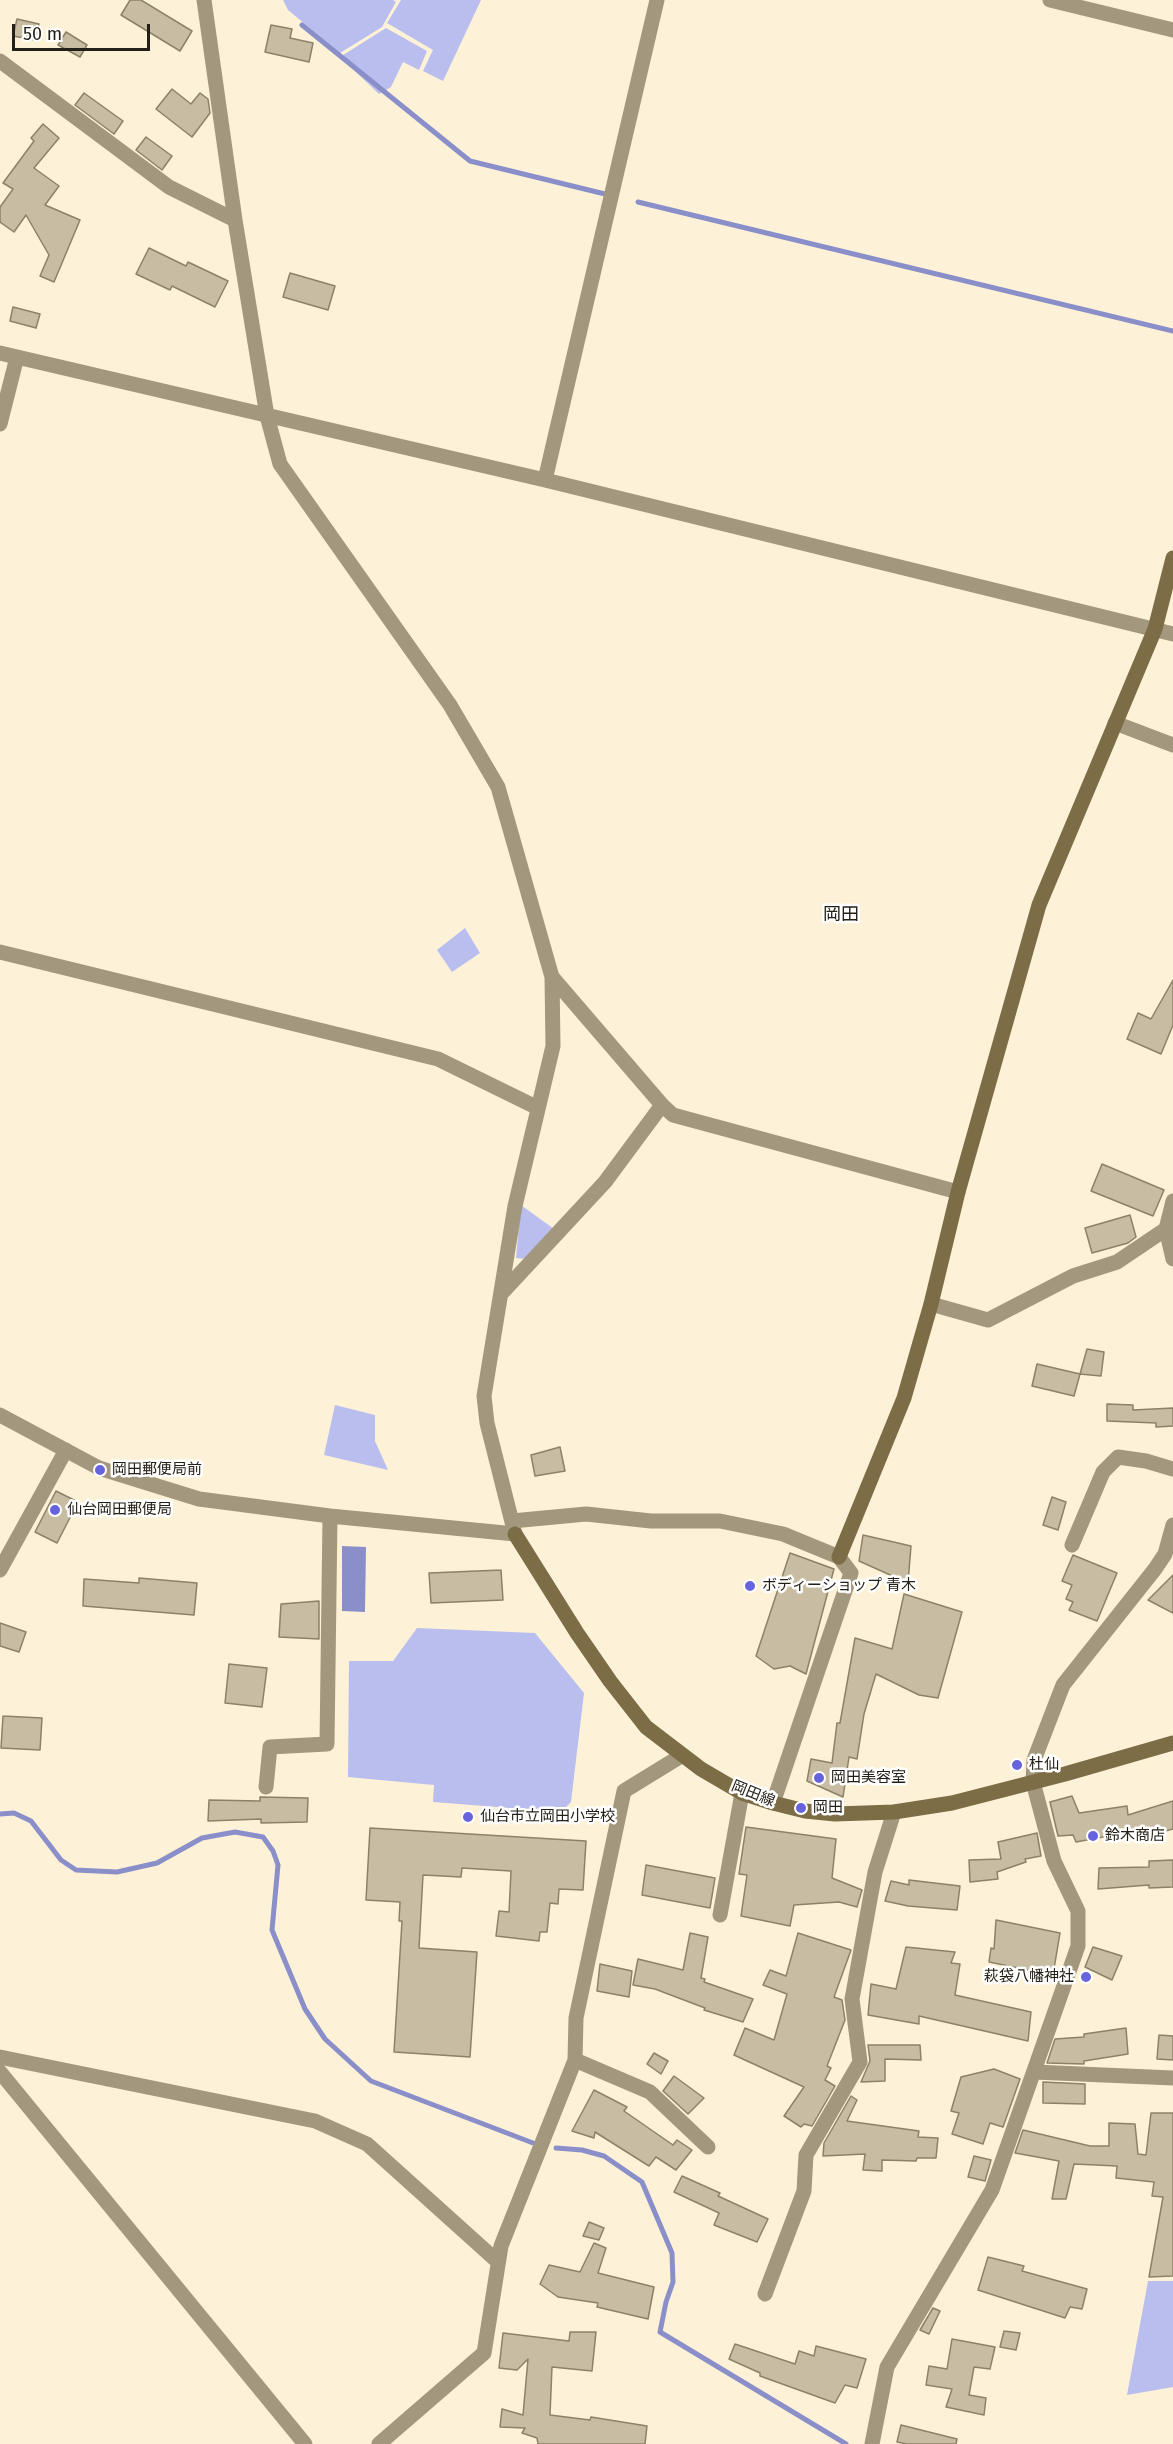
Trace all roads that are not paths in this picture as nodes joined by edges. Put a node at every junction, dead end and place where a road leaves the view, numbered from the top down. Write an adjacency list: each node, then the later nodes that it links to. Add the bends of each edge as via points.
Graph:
1 (204, 0): 6 (street)
2 (657, 0): 11 (street)
3 (1050, 0): 4 (street)
4 (1173, 30)
5 (0, 61): 6 (street, via 169,187)
6 (235, 220): 9 (street)
7 (0, 353): 8 (street)
8 (17, 357): 9 (street); 10 (street)
9 (267, 416): 11 (street); 18 (street, via 280,464 450,705 498,787)
10 (0, 424)
11 (545, 480): 13 (street)
12 (1173, 558): 13 (street)
13 (1155, 629): 14 (street); 15 (street)
14 (1173, 634)
15 (1115, 723): 16 (street); 21 (street, via 1039,904)
16 (1173, 745)
17 (0, 952): 20 (street, via 438,1059)
18 (552, 978): 19 (street); 20 (street, via 553,1046)
19 (663, 1105): 21 (street, via 673,1115); 25 (street, via 606,1182)
20 (538, 1108): 25 (street, via 515,1206)
21 (958, 1192): 26 (street)
22 (1173, 1201): 23 (street)
23 (1166, 1229): 24 (street); 26 (street, via 1116,1262 1073,1276 988,1320)
24 (1173, 1258)
25 (501, 1294): 32 (street, via 484,1396)
26 (931, 1304): 34 (street, via 904,1398)
27 (0, 1415): 28 (street)
28 (66, 1450): 30 (street, via 99,1468 199,1499); 35 (street)
29 (1173, 1469): 33 (street, via 1118,1457 1103,1472)
30 (330, 1516): 32 (street); 39 (street, via 327,1744 270,1747)
31 (1173, 1525): 38 (street, via 1165,1554 1155,1569 1063,1685 1034,1760)
32 (513, 1528): 34 (street, via 586,1514 651,1521 720,1521 783,1534); 37 (street, 岡田線, via 610,1681 646,1726)
33 (1072, 1545)
34 (839, 1557): 41 (street, via 851,1573)
35 (0, 1570)
36 (1173, 1743): 38 (street, 岡田線)
37 (681, 1756): 40 (street, 岡田線); 45 (street, via 624,1791 576,2019)
38 (1033, 1782): 42 (street, 岡田線, via 952,1803); 47 (street, via 1054,1861 1078,1911 1078,1946)
39 (266, 1787)
40 (742, 1793): 41 (street, 岡田線); 43 (street)
41 (773, 1803): 42 (street, 岡田線, via 835,1814)
42 (894, 1812): 51 (street, via 875,1872 852,1999 860,2062 806,2155 804,2191)
43 (720, 1915)
44 (0, 2057): 50 (street, via 315,2121 367,2144)
45 (575, 2060): 49 (street, via 650,2092); 50 (street)
46 (0, 2072): 52 (street)
47 (1034, 2072): 48 (street); 54 (street, via 992,2190 887,2367)
48 (1173, 2078)
49 (708, 2147)
50 (497, 2261): 53 (street, via 484,2353)
51 (765, 2294)
52 (305, 2444)
53 (379, 2444)
54 (872, 2444)

